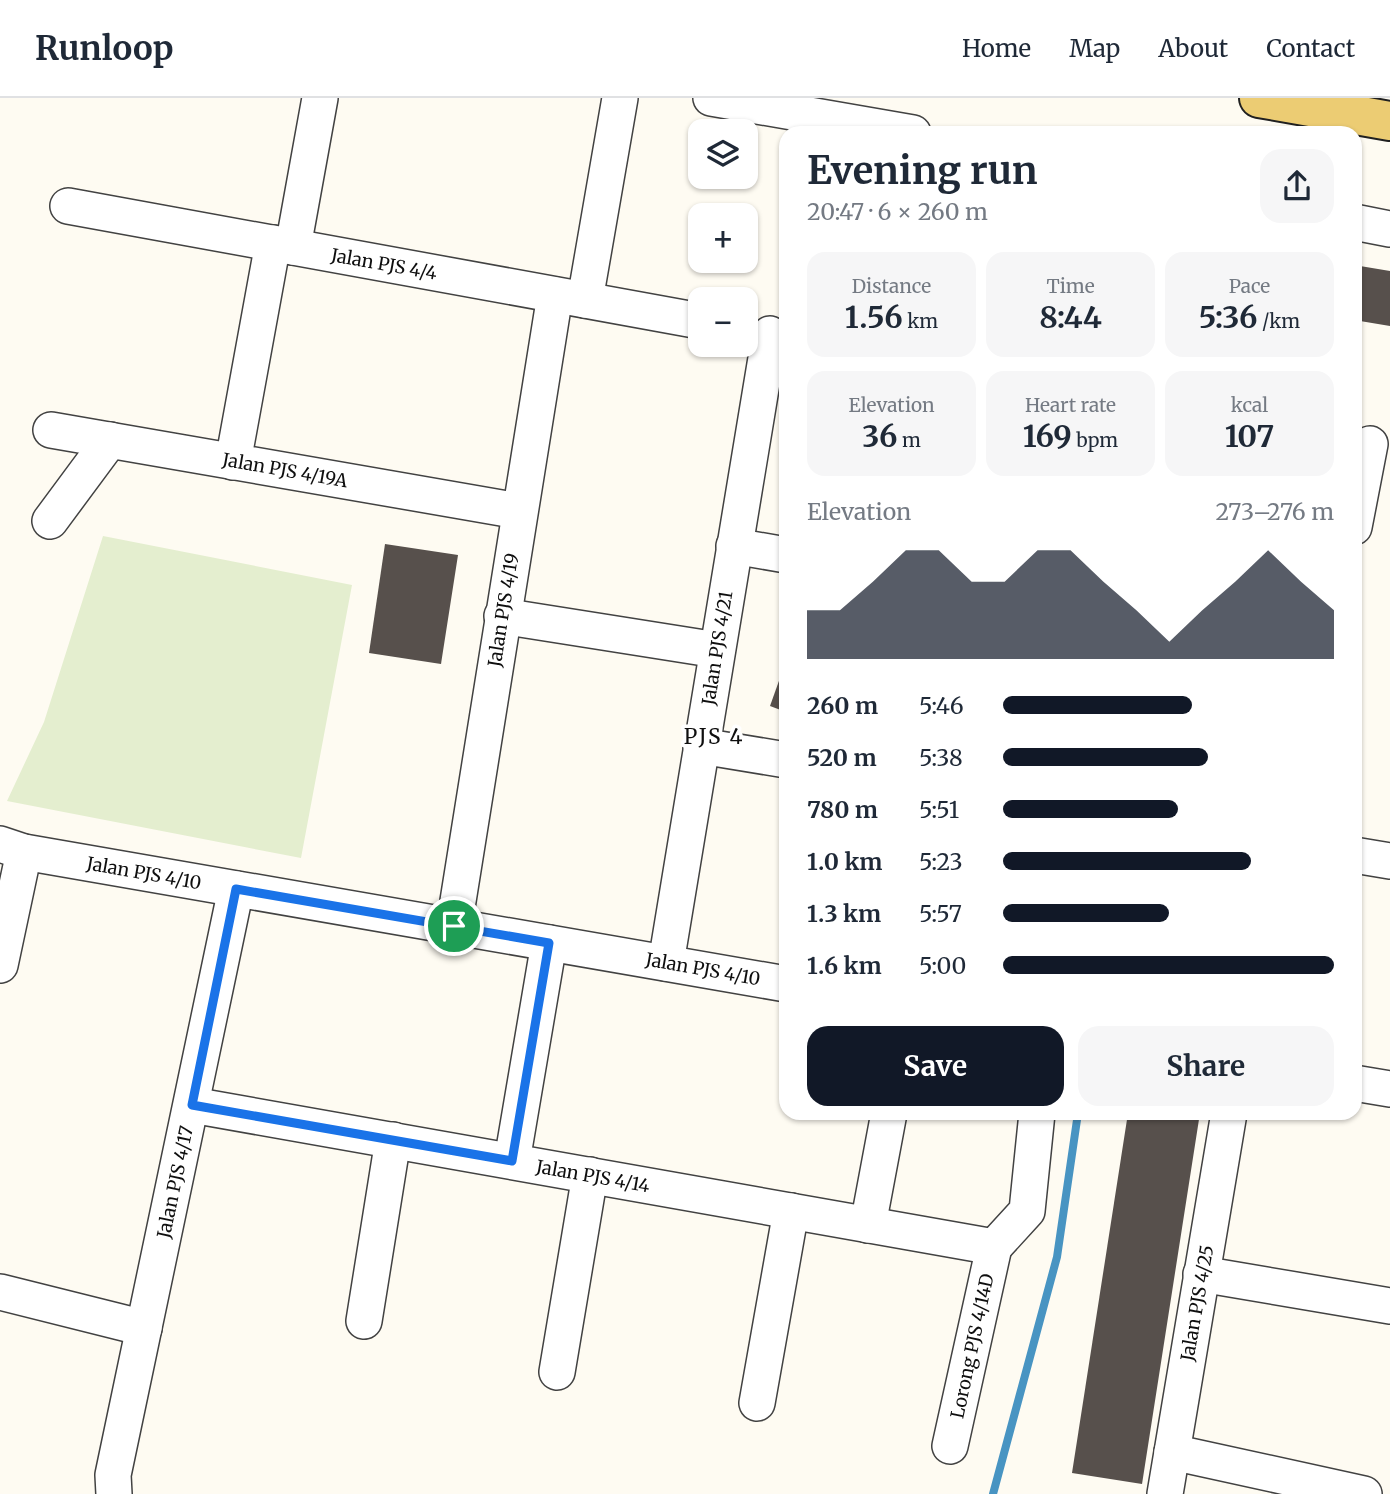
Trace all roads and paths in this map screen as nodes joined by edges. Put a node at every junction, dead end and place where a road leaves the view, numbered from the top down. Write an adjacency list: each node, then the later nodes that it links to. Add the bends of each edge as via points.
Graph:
1 (320, 98): 10 (street)
2 (620, 98): 11 (street, Jalan PJS 4/19)
3 (711, 98): 6 (street)
4 (1259, 98): 5 (main road)
5 (1390, 121)
6 (873, 126)
7 (68, 206): 10 (street, Jalan PJS 4/4)
8 (1362, 224): 9 (street)
9 (1390, 229)
10 (283, 245): 11 (street, Jalan PJS 4/4); 17 (street)
11 (570, 298): 12 (street, Jalan PJS 4/4); 19 (street, Jalan PJS 4/19)
12 (688, 319)
13 (767, 333): 21 (street, Jalan PJS 4/21)
14 (51, 430): 15 (street, Jalan PJS 4/19A)
15 (110, 440): 17 (street, Jalan PJS 4/19A); 20 (street)
16 (1371, 444): 18 (street)
17 (233, 462): 19 (street, Jalan PJS 4/19A)
18 (1362, 488)
19 (519, 510): 23 (street, Jalan PJS 4/19)
20 (50, 522)
21 (734, 546): 22 (street); 24 (street, Jalan PJS 4/21)
22 (779, 554)
23 (502, 616): 24 (street); 31 (street, Jalan PJS 4/19)
24 (717, 650): 25 (street, Jalan PJS 4/21)
25 (701, 746): 26 (street); 33 (street, Jalan PJS 4/21)
26 (779, 759)
27 (12, 848): 30 (street, Jalan PJS 4/10); 34 (street)
28 (1362, 856): 29 (street)
29 (1390, 861)
30 (236, 889): 31 (street, Jalan PJS 4/10); 38 (street, Jalan PJS 4/17)
31 (454, 926): 32 (street, Jalan PJS 4/10)
32 (549, 943): 33 (street, Jalan PJS 4/10); 43 (street)
33 (666, 963): 35 (street, Jalan PJS 4/10)
34 (0, 965)
35 (779, 983)
36 (1362, 1084): 37 (street)
37 (1390, 1089)
38 (192, 1105): 42 (street, Jalan PJS 4/14); 52 (street, Jalan PJS 4/17)
39 (888, 1120): 46 (street)
40 (1036, 1120): 47 (street, via 1027,1211)
41 (1228, 1120): 48 (street, Jalan PJS 4/25)
42 (393, 1140): 43 (street, Jalan PJS 4/14); 51 (street)
43 (512, 1161): 44 (street, Jalan PJS 4/14)
44 (590, 1175): 45 (street, Jalan PJS 4/14); 53 (street)
45 (791, 1211): 46 (street, Jalan PJS 4/14); 54 (street)
46 (868, 1225): 47 (street, Jalan PJS 4/14)
47 (994, 1247): 55 (street, Lorong PJS 4/14D)
48 (1201, 1274): 50 (street); 56 (street, Jalan PJS 4/25)
49 (0, 1292): 52 (street)
50 (1390, 1306)
51 (364, 1321)
52 (144, 1328): 57 (street, Jalan PJS 4/17)
53 (557, 1372)
54 (757, 1403)
55 (950, 1446)
56 (1172, 1452): 58 (street, Jalan PJS 4/25); 59 (street)
57 (113, 1485)
58 (1165, 1494)
59 (1364, 1494)

